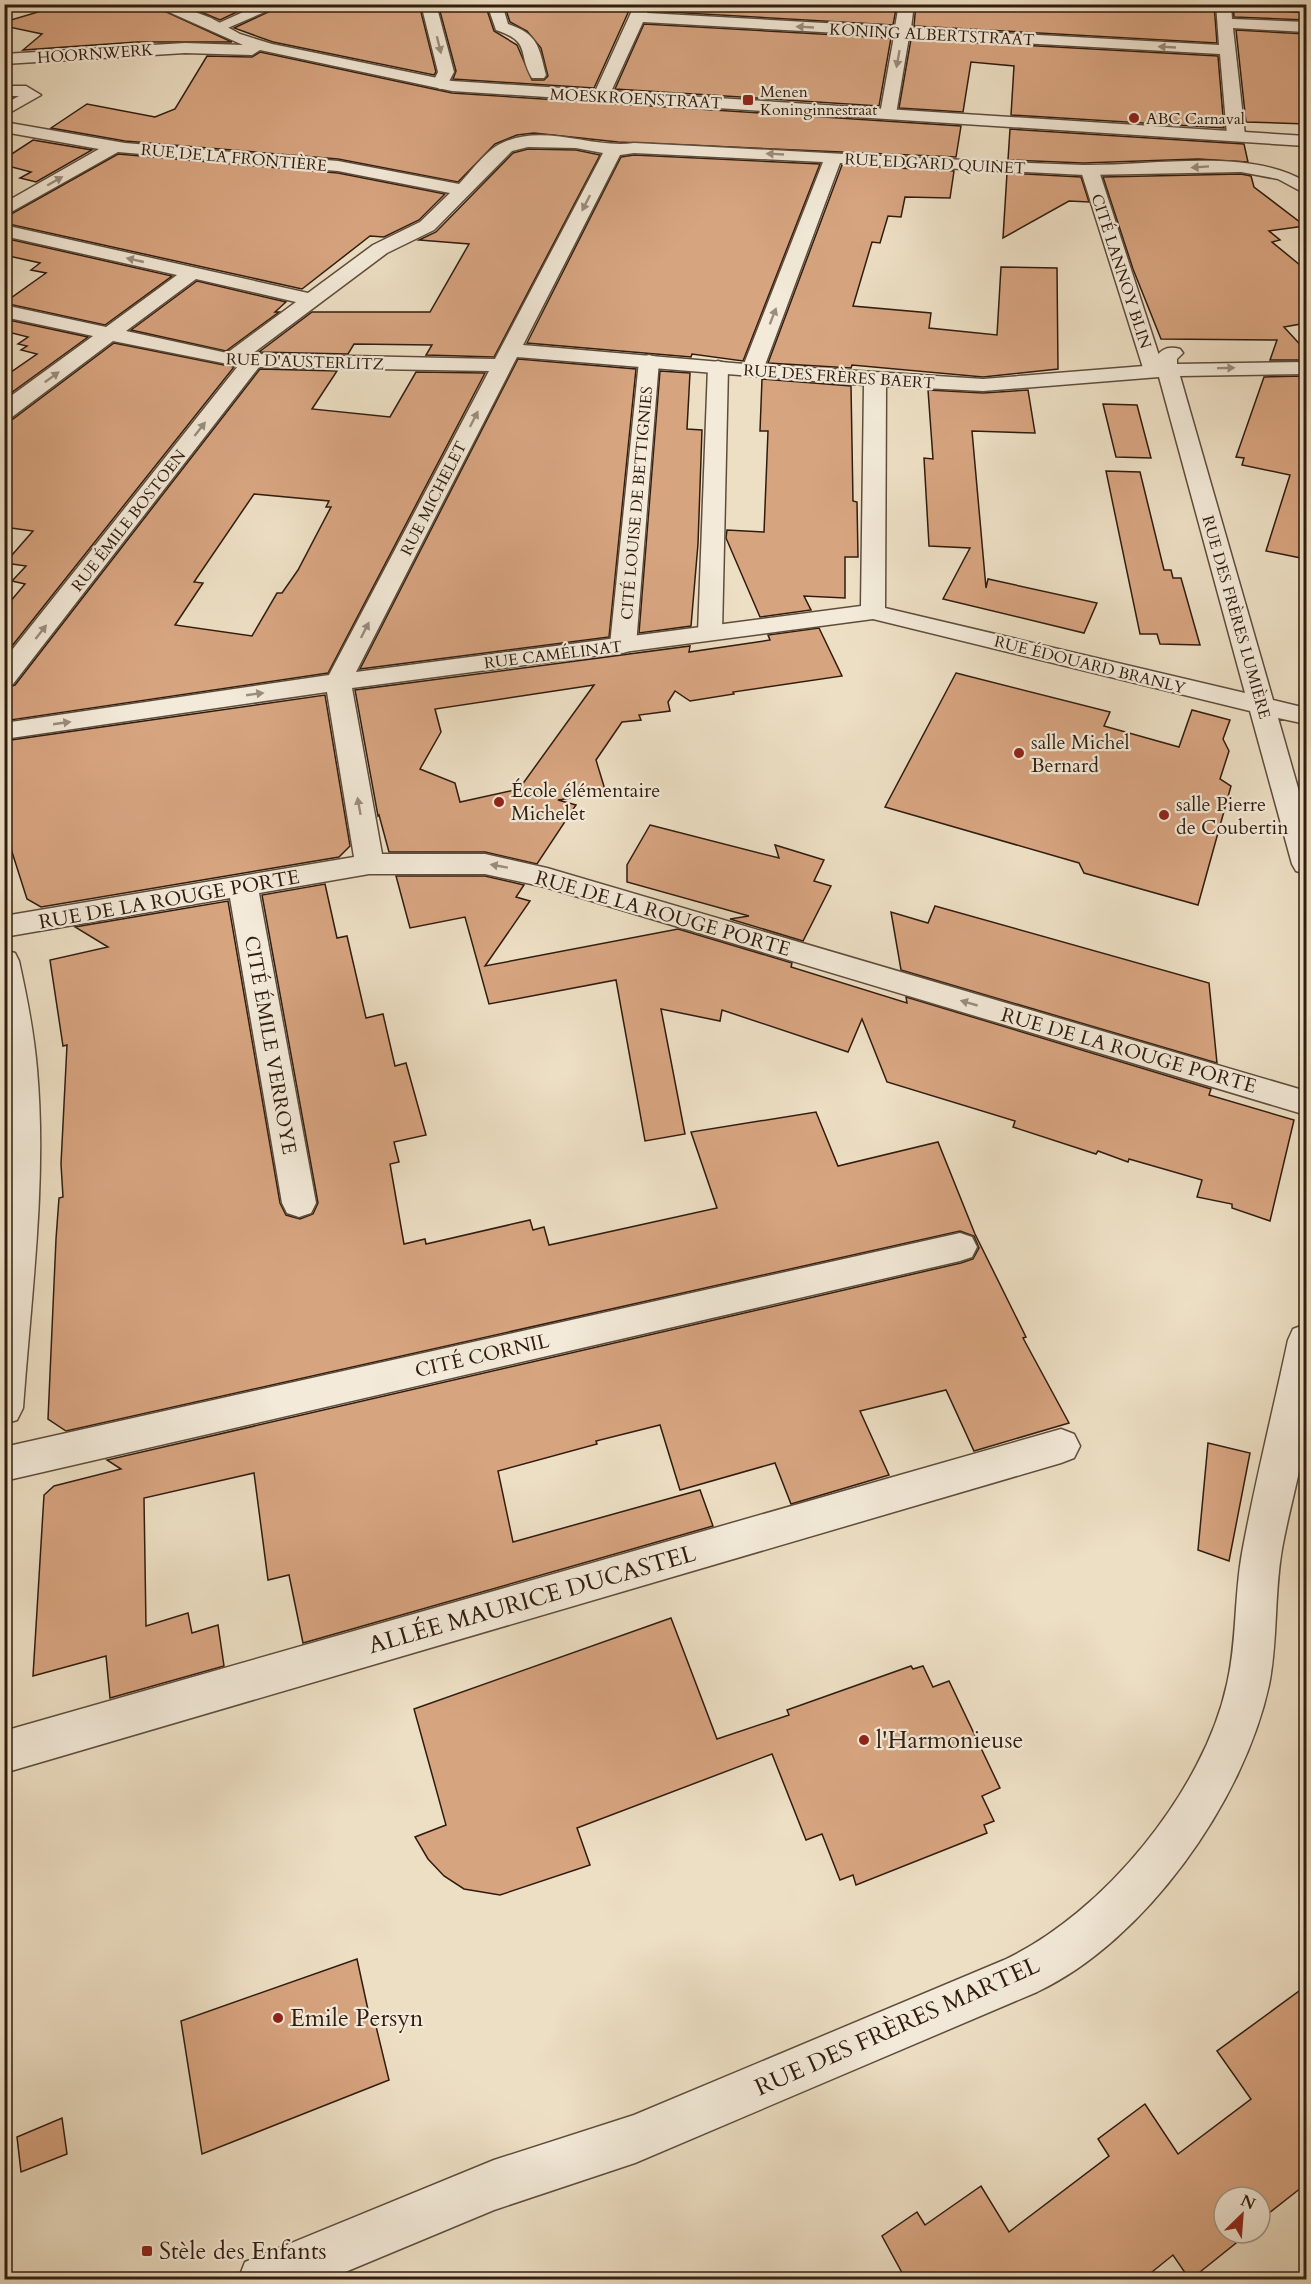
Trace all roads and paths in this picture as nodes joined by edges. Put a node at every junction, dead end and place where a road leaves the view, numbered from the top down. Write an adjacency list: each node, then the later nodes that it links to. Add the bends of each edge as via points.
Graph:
1 (158, 4): 9 (street, MOESKROENSTRAAT)
2 (276, 4): 9 (street)
3 (428, 4): 17 (street, one-way to 17, via 446,72)
4 (494, 4): 16 (street, via 501,27 522,32 529,40)
5 (908, 4): 11 (street)
6 (1223, 4): 8 (street)
7 (641, 11): 11 (street, KONING ALBERTSTRAAT, one-way to 7); 19 (street)
8 (1225, 23): 10 (street); 13 (street)
9 (218, 27): 12 (street, HOORNWERK, via 214,38); 14 (street, MOESKROENSTRAAT, via 247,42)
10 (1306, 27)
11 (902, 33): 13 (street, KONING ALBERTSTRAAT, one-way to 11); 21 (street, one-way to 21)
12 (185, 48): 14 (street, HOORNWERK, via 233,48); 15 (street, HOORNWERK)
13 (1226, 50): 23 (street)
14 (301, 57): 17 (street, MOESKROENSTRAAT)
15 (4, 59)
16 (538, 75)
17 (440, 84): 19 (street, MOESKROENSTRAAT)
18 (4, 91): 20 (street, via 31,93 30,98)
19 (601, 96): 21 (street, MOESKROENSTRAAT)
20 (4, 111)
21 (888, 114): 23 (street, MOESKROENSTRAAT)
22 (4, 127): 25 (street, RUE DE LA FRONTIÈRE)
23 (1236, 135): 24 (street, MOESKROENSTRAAT)
24 (1306, 141)
25 (114, 147): 30 (street, RUE DE LA FRONTIÈRE, via 338,166); 31 (street, one-way to 25)
26 (613, 151): 27 (street, RUE EDGARD QUINET, one-way to 26, via 634,148); 30 (street, RUE EDGARD QUINET, via 591,145 515,143); 38 (street, RUE MICHELET, one-way to 38)
27 (833, 158): 28 (street, RUE EDGARD QUINET); 44 (street, one-way to 27)
28 (1090, 171): 29 (street, RUE EDGARD QUINET, one-way to 28, via 1283,175 1258,169 1212,166); 43 (street, CITÉ LANNOY BLIN)
29 (1306, 189)
30 (462, 190): 34 (street, RUE ÉMILE BOSTOEN, via 427,226 380,249)
31 (4, 211)
32 (4, 230): 33 (street, one-way to 32)
33 (192, 273): 34 (street); 36 (street)
34 (310, 300): 39 (street, RUE ÉMILE BOSTOEN)
35 (4, 311): 36 (street, RUE D'AUSTERLITZ)
36 (110, 335): 39 (street, RUE D'AUSTERLITZ); 46 (street, one-way to 36)
37 (1306, 351): 43 (street, via 1178,351 1166,357)
38 (506, 357): 39 (street, RUE D'AUSTERLITZ); 40 (street, RUE DES FRÈRES BAERT); 51 (street, RUE MICHELET, one-way to 38)
39 (241, 361): 50 (street, RUE ÉMILE BOSTOEN, one-way to 39)
40 (649, 361): 41 (street, RUE DES FRÈRES BAERT); 49 (street, CITÉ LOUISE DE BETTIGNIES)
41 (718, 368): 44 (street, RUE DES FRÈRES BAERT); 48 (street)
42 (1306, 368): 43 (street, RUE DES FRÈRES BAERT, one-way to 42)
43 (1161, 370): 45 (street, RUE DES FRÈRES BAERT, via 983,385); 52 (street, RUE DES FRÈRES LUMIÈRE)
44 (752, 371): 45 (street, RUE DES FRÈRES BAERT)
45 (875, 381): 47 (street)
46 (4, 412)
47 (873, 612): 48 (street, RUE CAMÉLINAT); 52 (street, RUE ÉDOUARD BRANLY)
48 (710, 633): 49 (street, RUE CAMÉLINAT)
49 (623, 645): 51 (street, RUE CAMÉLINAT)
50 (4, 678)
51 (338, 682): 54 (street, RUE CAMÉLINAT, one-way to 51); 55 (street, one-way to 51)
52 (1263, 706): 53 (street, RUE ÉDOUARD BRANLY); 56 (street, RUE DES FRÈRES LUMIÈRE)
53 (1306, 716)
54 (4, 731)
55 (369, 864): 57 (street, RUE DE LA ROUGE PORTE); 60 (street, RUE DE LA ROUGE PORTE, one-way to 55, via 523,872 465,862)
56 (1306, 864)
57 (243, 887): 58 (street, RUE DE LA ROUGE PORTE); 61 (street, CITÉ ÉMILE VERROYE)
58 (4, 927)
59 (4, 961): 64 (street, via 18,1035 22,1126 21,1196)
60 (1306, 1103)
61 (299, 1203)
62 (960, 1246): 66 (street, CITÉ CORNIL)
63 (1306, 1340): 68 (street, RUE DES FRÈRES MARTEL, via 1257,1582 1245,1697 1202,1796 1159,1857 1101,1920 1035,1968 984,1992 635,2139 494,2185)
64 (4, 1408)
65 (1060, 1446): 67 (street, ALLÉE MAURICE DUCASTEL)
66 (4, 1464)
67 (4, 1752)
68 (263, 2280)

